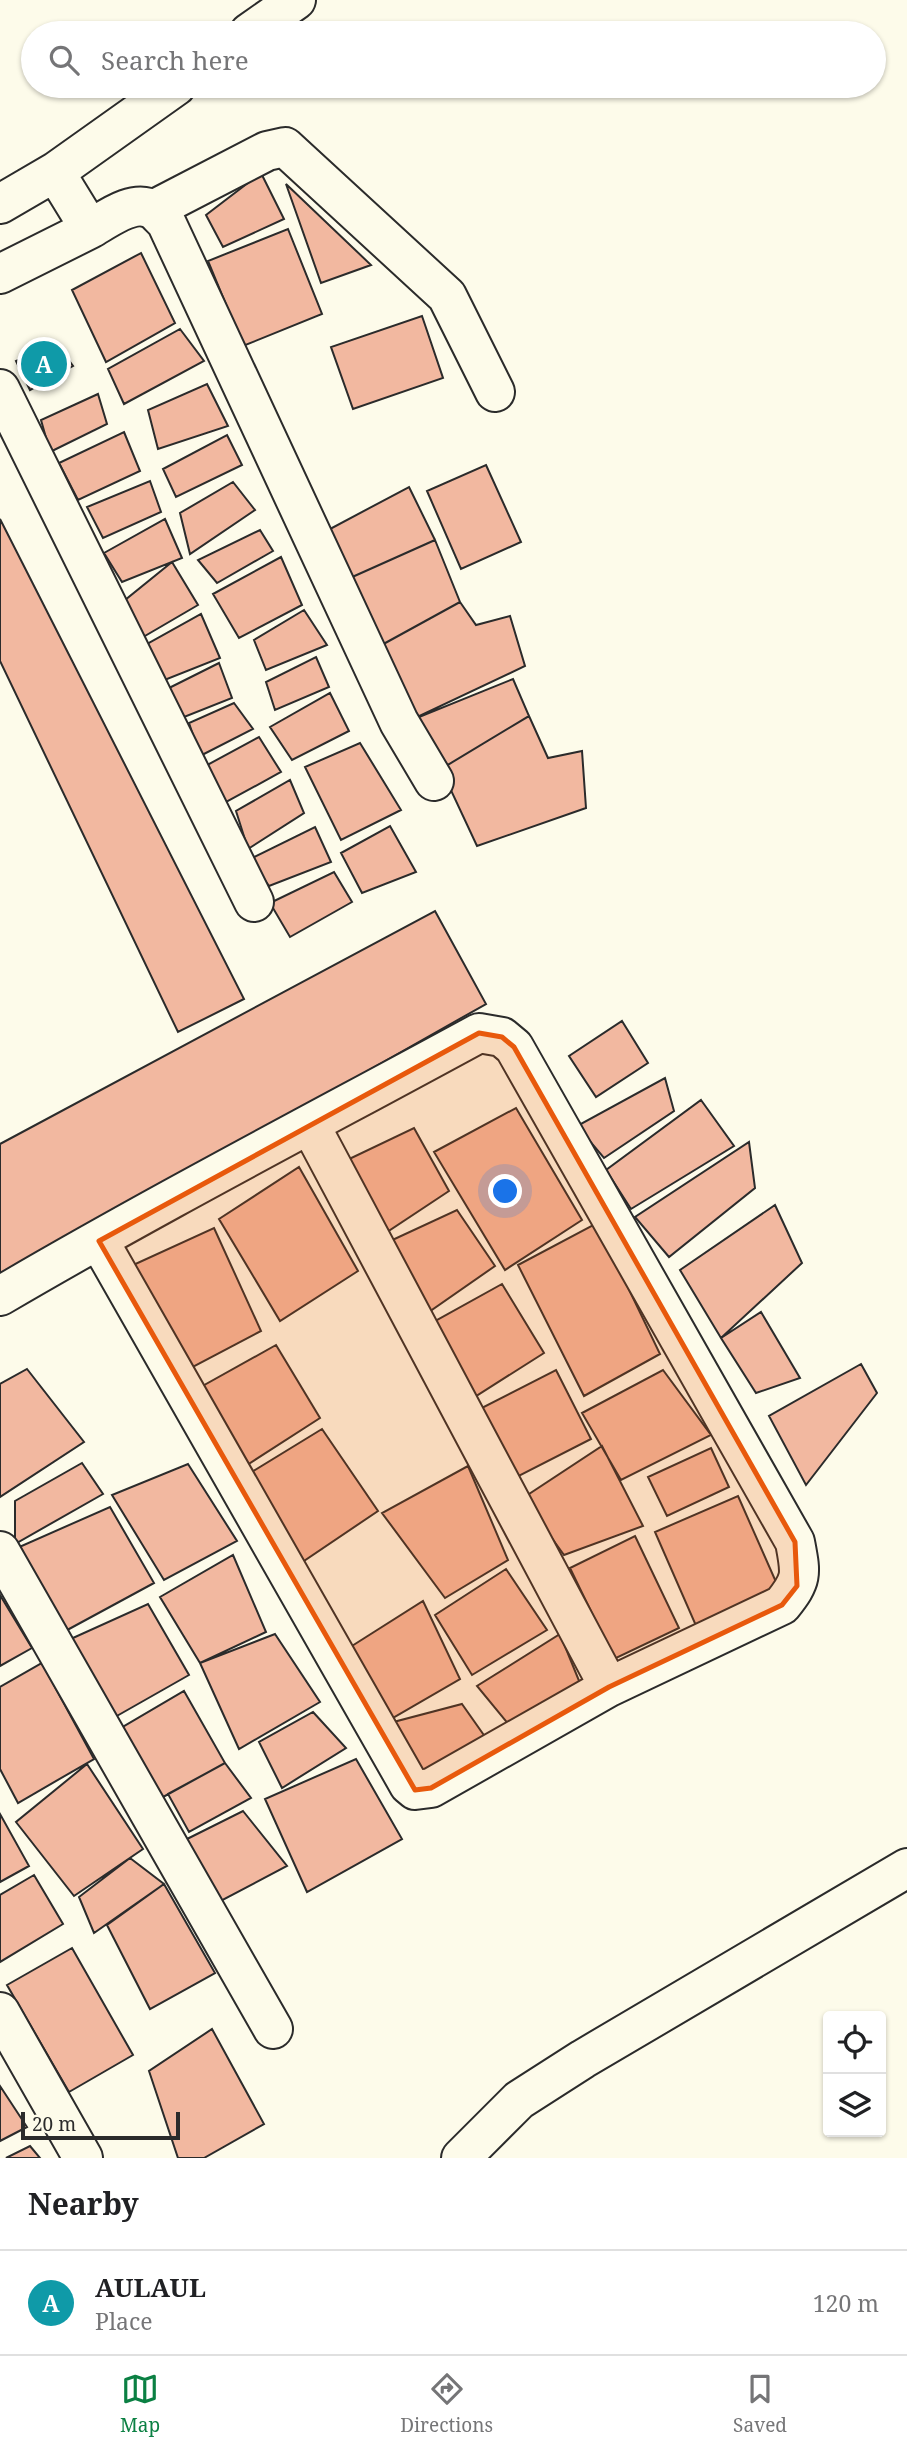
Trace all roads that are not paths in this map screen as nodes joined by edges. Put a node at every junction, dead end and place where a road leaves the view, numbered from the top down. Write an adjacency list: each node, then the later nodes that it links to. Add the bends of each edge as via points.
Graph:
1 (296, 0): 2 (street)
2 (266, 21)
3 (159, 98): 4 (street)
4 (55, 172): 5 (street); 7 (street)
5 (0, 204)
6 (153, 210): 7 (street, via 142,206 123,211); 10 (street, via 267,150 285,147 447,296); 11 (street, via 166,222 399,722)
7 (90, 229): 8 (street)
8 (0, 274)
9 (0, 389): 12 (street)
10 (495, 392)
11 (434, 781)
12 (254, 902)
13 (310, 1125): 14 (street); 17 (street); 17 (street, via 479,1033 502,1037 514,1047 795,1542 797,1586 782,1605)
14 (99, 1241): 15 (street); 17 (street, via 409,1785 415,1790 431,1787)
15 (0, 1296)
16 (0, 1551): 20 (street)
17 (608, 1687)
18 (907, 1868): 22 (street, via 519,2100)
19 (0, 2012): 21 (street)
20 (273, 2029)
21 (83, 2158)
22 (461, 2158)

